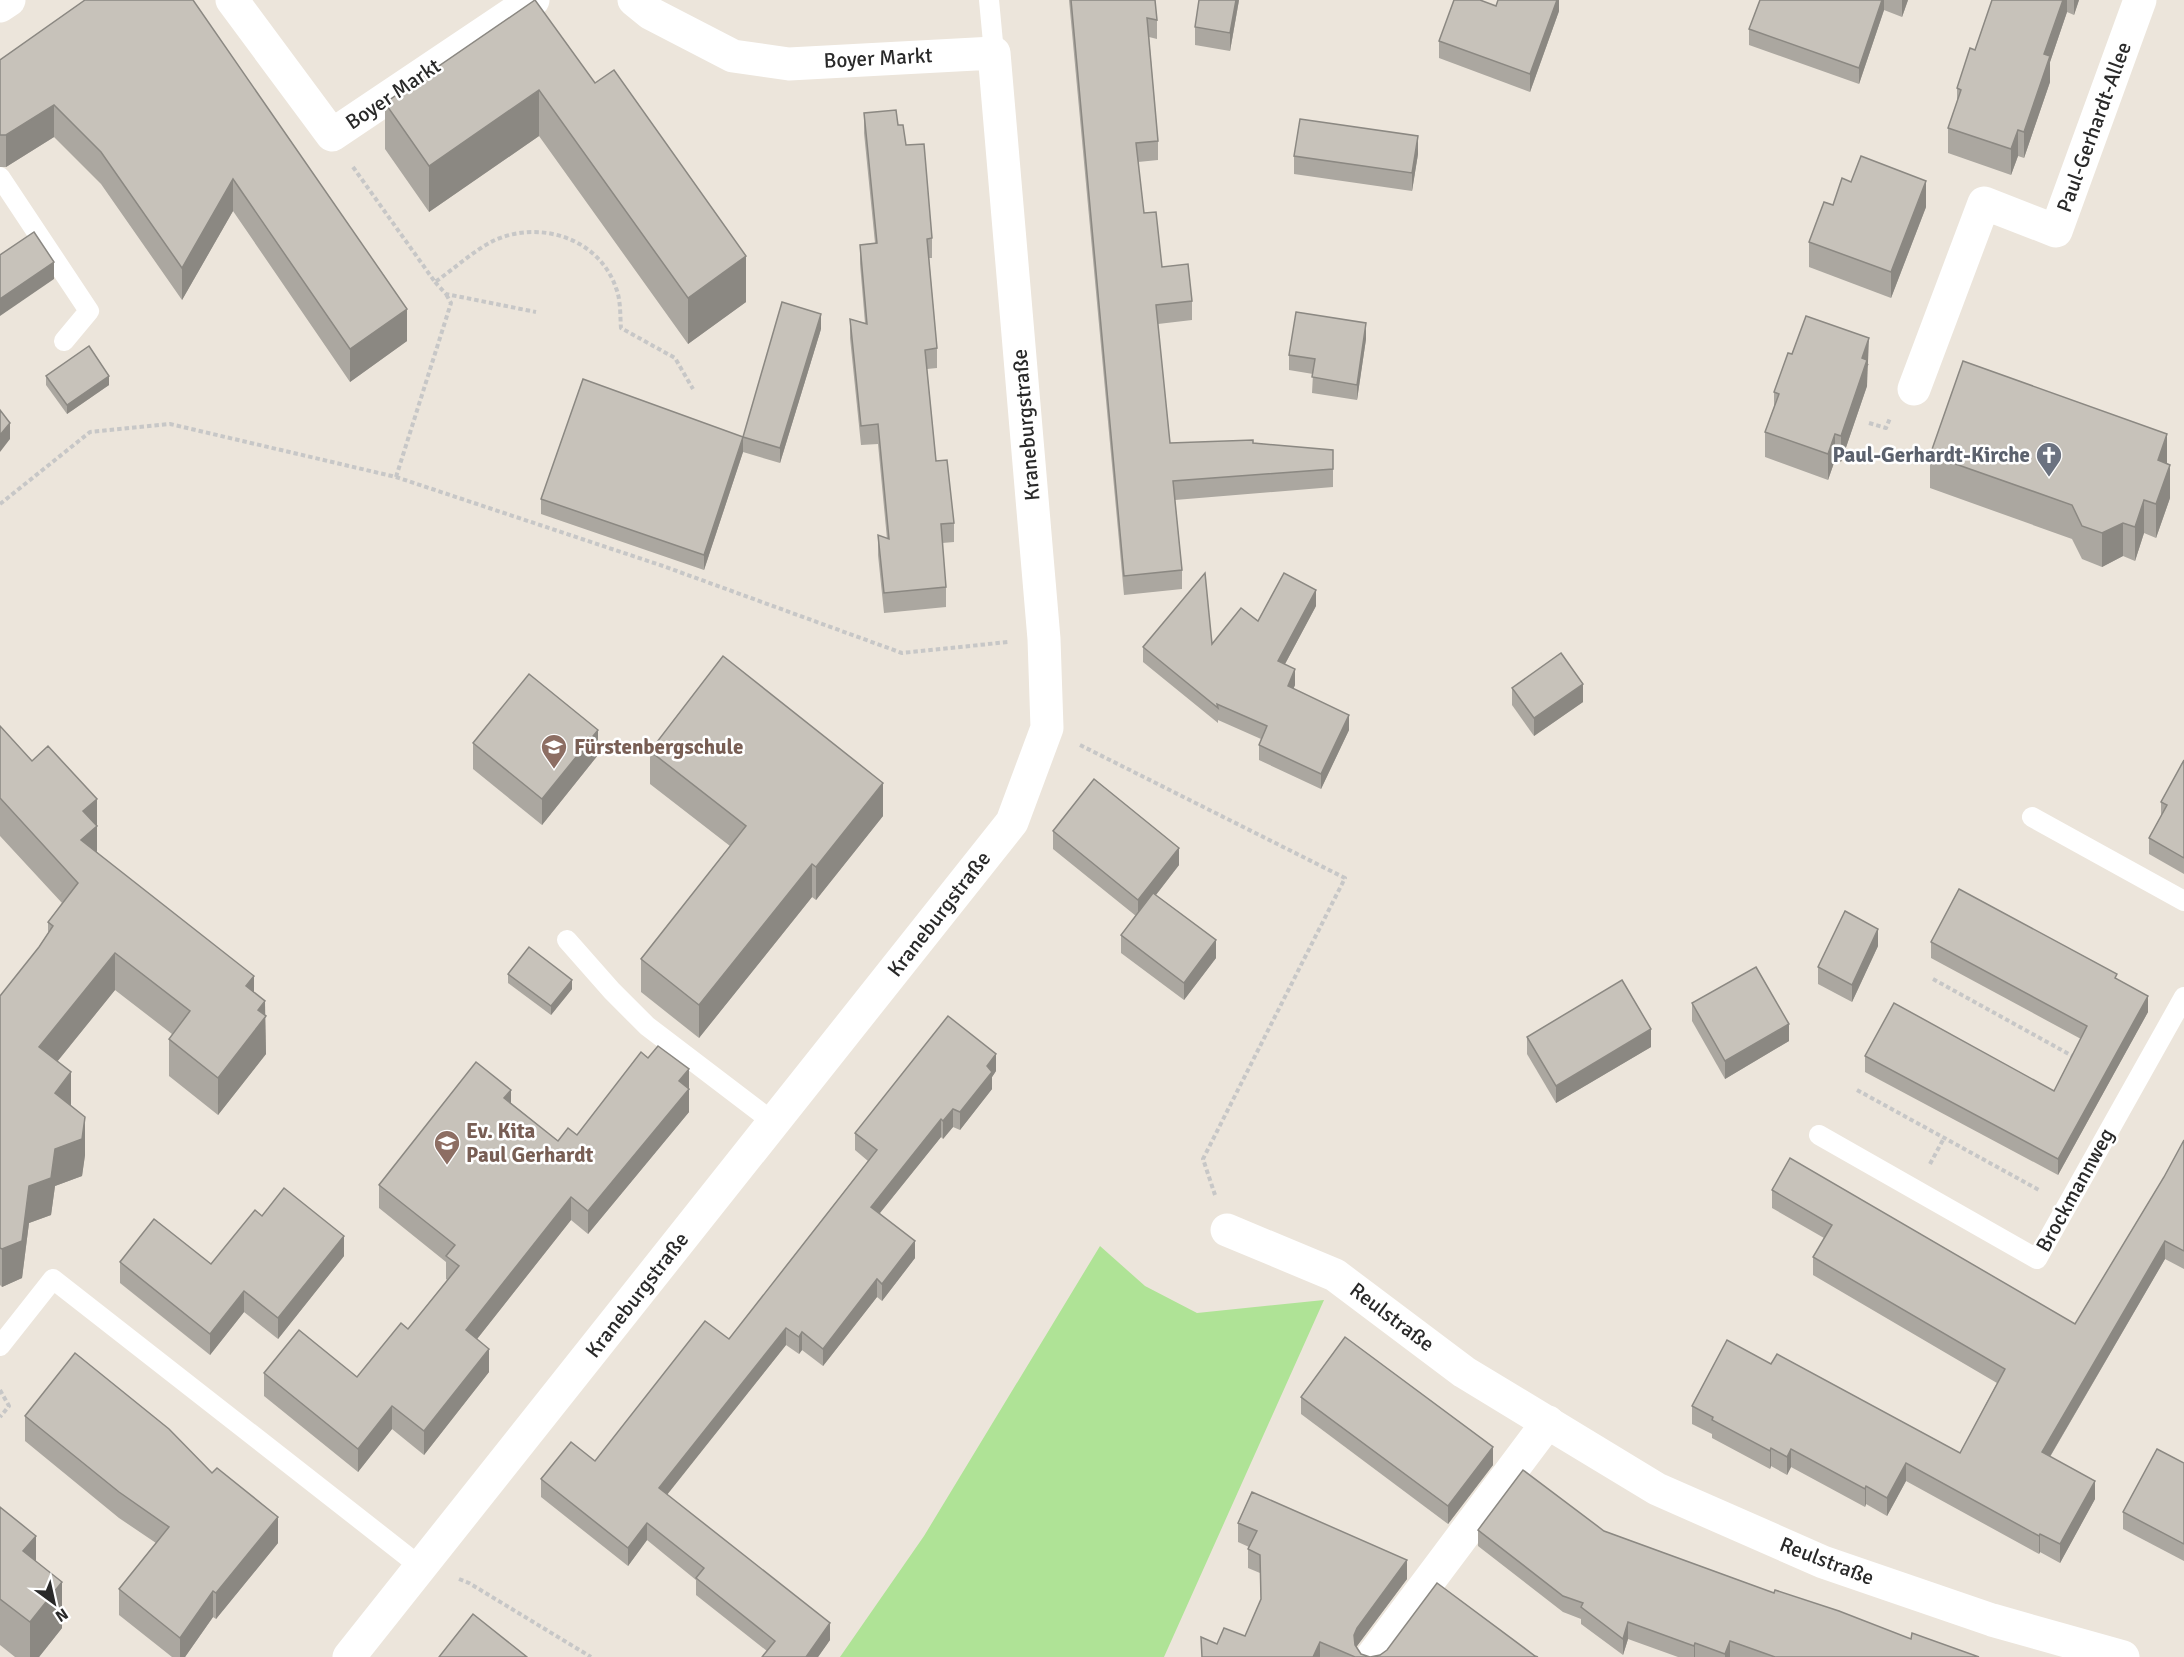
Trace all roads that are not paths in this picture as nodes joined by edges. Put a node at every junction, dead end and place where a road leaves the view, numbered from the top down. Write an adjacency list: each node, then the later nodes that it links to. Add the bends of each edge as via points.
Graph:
1 (9, 0): 7 (street)
2 (232, 0): 3 (street, Boyer Markt, via 332,135)
3 (533, 0)
4 (634, 0): 8 (street, Boyer Markt, via 650,13 733,56 789,64)
5 (989, 0): 8 (lane, Kraneburgstraße)
6 (2140, 0): 11 (street, Paul-Gerhardt-Allee, via 2056,231 1984,203)
7 (0, 6)
8 (994, 54): 16 (street, Kraneburgstraße, via 1044,639 1047,728 1012,822)
9 (0, 177): 10 (lane, via 89,311)
10 (64, 341)
11 (1914, 389)
12 (2032, 817): 13 (lane)
13 (2184, 901)
14 (567, 940): 16 (lane, via 647,1026)
15 (2184, 998): 17 (lane, Brockmannweg, via 2037,1259)
16 (774, 1122): 21 (street, Kraneburgstraße)
17 (1819, 1135)
18 (1227, 1230): 20 (street, Reulstraße, via 1335,1275 1464,1372)
19 (0, 1346): 21 (lane, via 53,1279)
20 (1548, 1422): 23 (street); 24 (street, Reulstraße, via 1657,1488 1823,1562 1992,1620)
21 (421, 1567): 22 (street, Kraneburgstraße)
22 (349, 1657)
23 (1372, 1657)
24 (2123, 1657)

